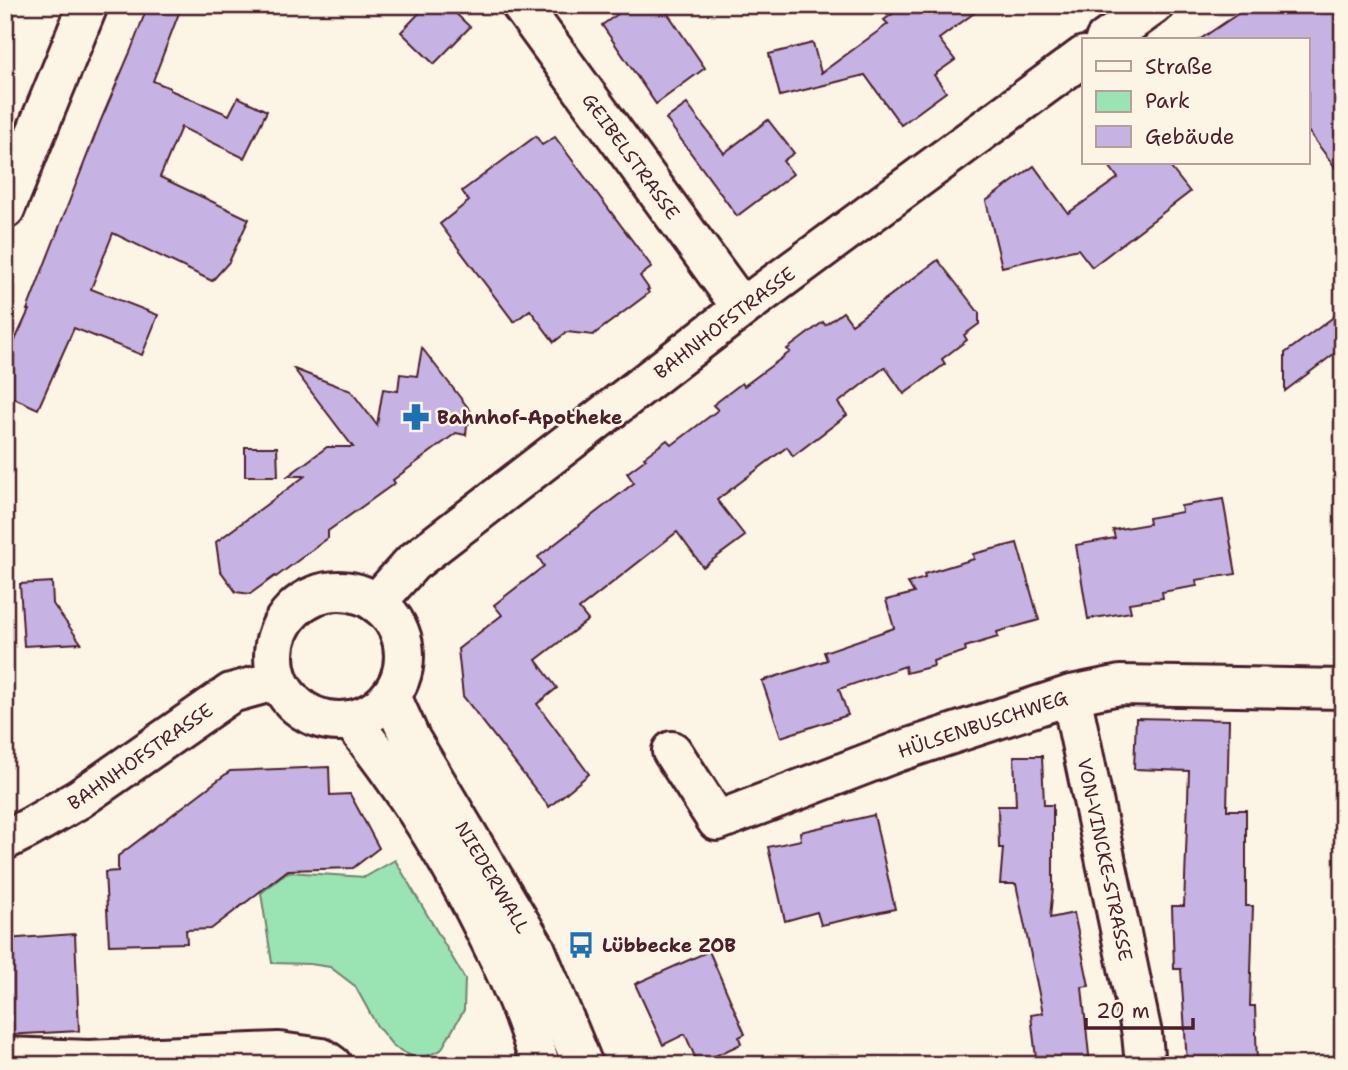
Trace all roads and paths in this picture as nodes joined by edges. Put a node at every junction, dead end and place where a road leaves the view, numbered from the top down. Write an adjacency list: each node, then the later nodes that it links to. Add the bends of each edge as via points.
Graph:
1 (88, 5): 6 (street)
2 (521, 5): 7 (street, GEIBELSTRASSE)
3 (1154, 5): 4 (street)
4 (1108, 38)
5 (1082, 57): 7 (street, BAHNHOFSTRASSE)
6 (5, 209)
7 (742, 308): 8 (street, BAHNHOFSTRASSE, via 412,563)
8 (376, 603): 9 (street, via 339,591 302,603 278,633 274,648); 12 (street, via 401,636 404,657)
9 (278, 680): 13 (street, via 287,695 315,717); 15 (street, BAHNHOFSTRASSE, via 231,693 79,799)
10 (1343, 689): 11 (street, HÜLSENBUSCHWEG, via 1120,685)
11 (1071, 695): 14 (street, HÜLSENBUSCHWEG, via 897,752 717,821); 20 (street, VON-VINCKE-STRASSE)
12 (391, 696): 13 (street, via 373,712); 17 (street, NIEDERWALL, via 411,740 535,948)
13 (351, 720): 18 (street, NIEDERWALL, via 416,807 463,886 513,986)
14 (672, 751)
15 (5, 840)
16 (5, 1057): 19 (street, via 89,1060 279,1052 322,1058)
17 (582, 1061): 18 (street)
18 (528, 1062)
19 (332, 1065)
20 (1145, 1065)

